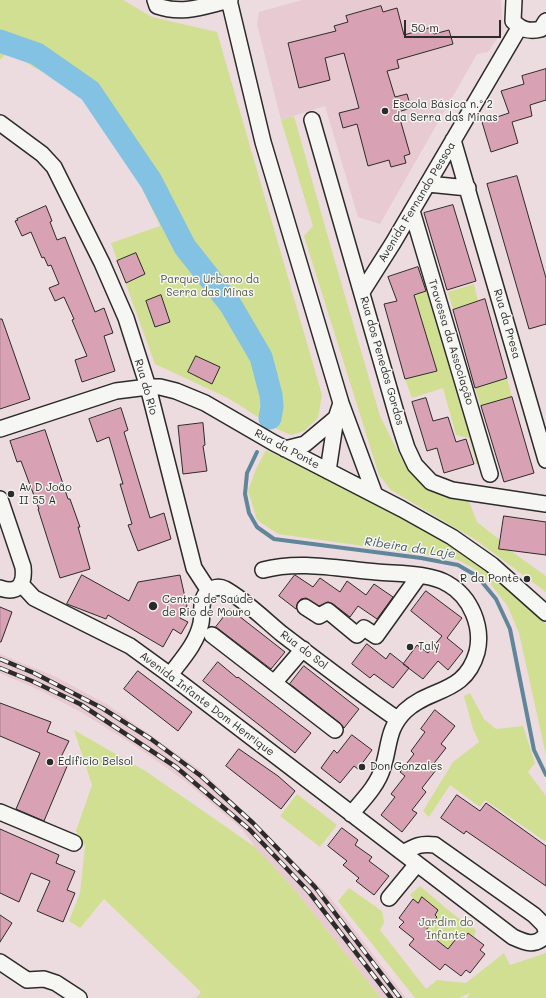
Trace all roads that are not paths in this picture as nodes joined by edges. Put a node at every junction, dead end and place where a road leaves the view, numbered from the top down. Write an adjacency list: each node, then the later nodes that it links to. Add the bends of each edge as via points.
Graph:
1 (143, 0): 4 (street)
2 (229, 0): 4 (street, via 180,11 167,10); 15 (street, via 263,142)
3 (514, 0): 6 (street, via 513,21)
4 (156, 3)
5 (546, 21): 6 (street, via 541,29 532,32)
6 (519, 28): 9 (street, Avenida Fernando Pessoa)
7 (312, 120): 13 (street, Rua dos Penedos Gordos)
8 (0, 123): 14 (street, Rua do Rio, via 42,154 54,167 102,263 126,318)
9 (453, 140): 10 (street, Avenida Fernando Pessoa); 11 (street, Rua da Presa)
10 (428, 184): 11 (street); 12 (street, Avenida Fernando Pessoa)
11 (468, 188): 19 (street, Rua da Presa)
12 (412, 211): 13 (street, Avenida Fernando Pessoa); 21 (street, Travessa da Associação)
13 (362, 292): 24 (street, Rua dos Penedos Gordos, via 399,423 415,464 431,482 452,490)
14 (148, 387): 17 (street, Rua da Ponte, via 116,391); 18 (street, Rua da Ponte, via 160,387 188,395); 29 (street, Rua do Rio, via 194,568)
15 (341, 403): 16 (street); 22 (street)
16 (336, 418): 18 (street, via 305,444); 20 (street)
17 (0, 429)
18 (285, 448): 20 (street, Rua da Ponte)
19 (546, 460)
20 (328, 471): 22 (street, Rua da Ponte)
21 (490, 474)
22 (375, 495): 31 (street, Rua da Ponte, via 430,524 469,549 492,565)
23 (0, 499): 27 (street, via 23,567)
24 (546, 504)
25 (263, 570): 26 (street, via 305,566)
26 (419, 576): 30 (street, via 376,636 364,628 357,635 328,611 319,616); 36 (street, via 439,580 458,591 474,614 479,641 474,660 460,680 442,692 416,703)
27 (21, 584): 28 (street, via 14,590); 34 (street, Avenida Infante Dom Henrique, via 34,598 130,646)
28 (0, 588)
29 (209, 591): 33 (street, Rua do Sol, via 215,588 224,589 234,595); 34 (street, via 203,601 201,623 195,639)
30 (305, 607)
31 (546, 613)
32 (212, 635): 35 (street)
33 (303, 649): 35 (street); 36 (street, Rua do Sol)
34 (170, 675): 39 (street, Avenida Infante Dom Henrique)
35 (274, 683): 37 (street)
36 (397, 719): 39 (street, via 389,736 383,767 377,780)
37 (335, 730)
38 (0, 812): 40 (street)
39 (351, 814): 41 (street, Avenida Infante Dom Henrique)
40 (74, 843)
41 (403, 853): 42 (street, Avenida Infante Dom Henrique); 44 (street, via 423,844 435,845 534,915 544,924)
42 (417, 864): 43 (street); 45 (street, Avenida Infante Dom Henrique, via 513,937 531,943)
43 (389, 898)
44 (546, 931)
45 (546, 935)
46 (0, 962): 47 (street, via 27,980 44,979 56,983)
47 (79, 998)

